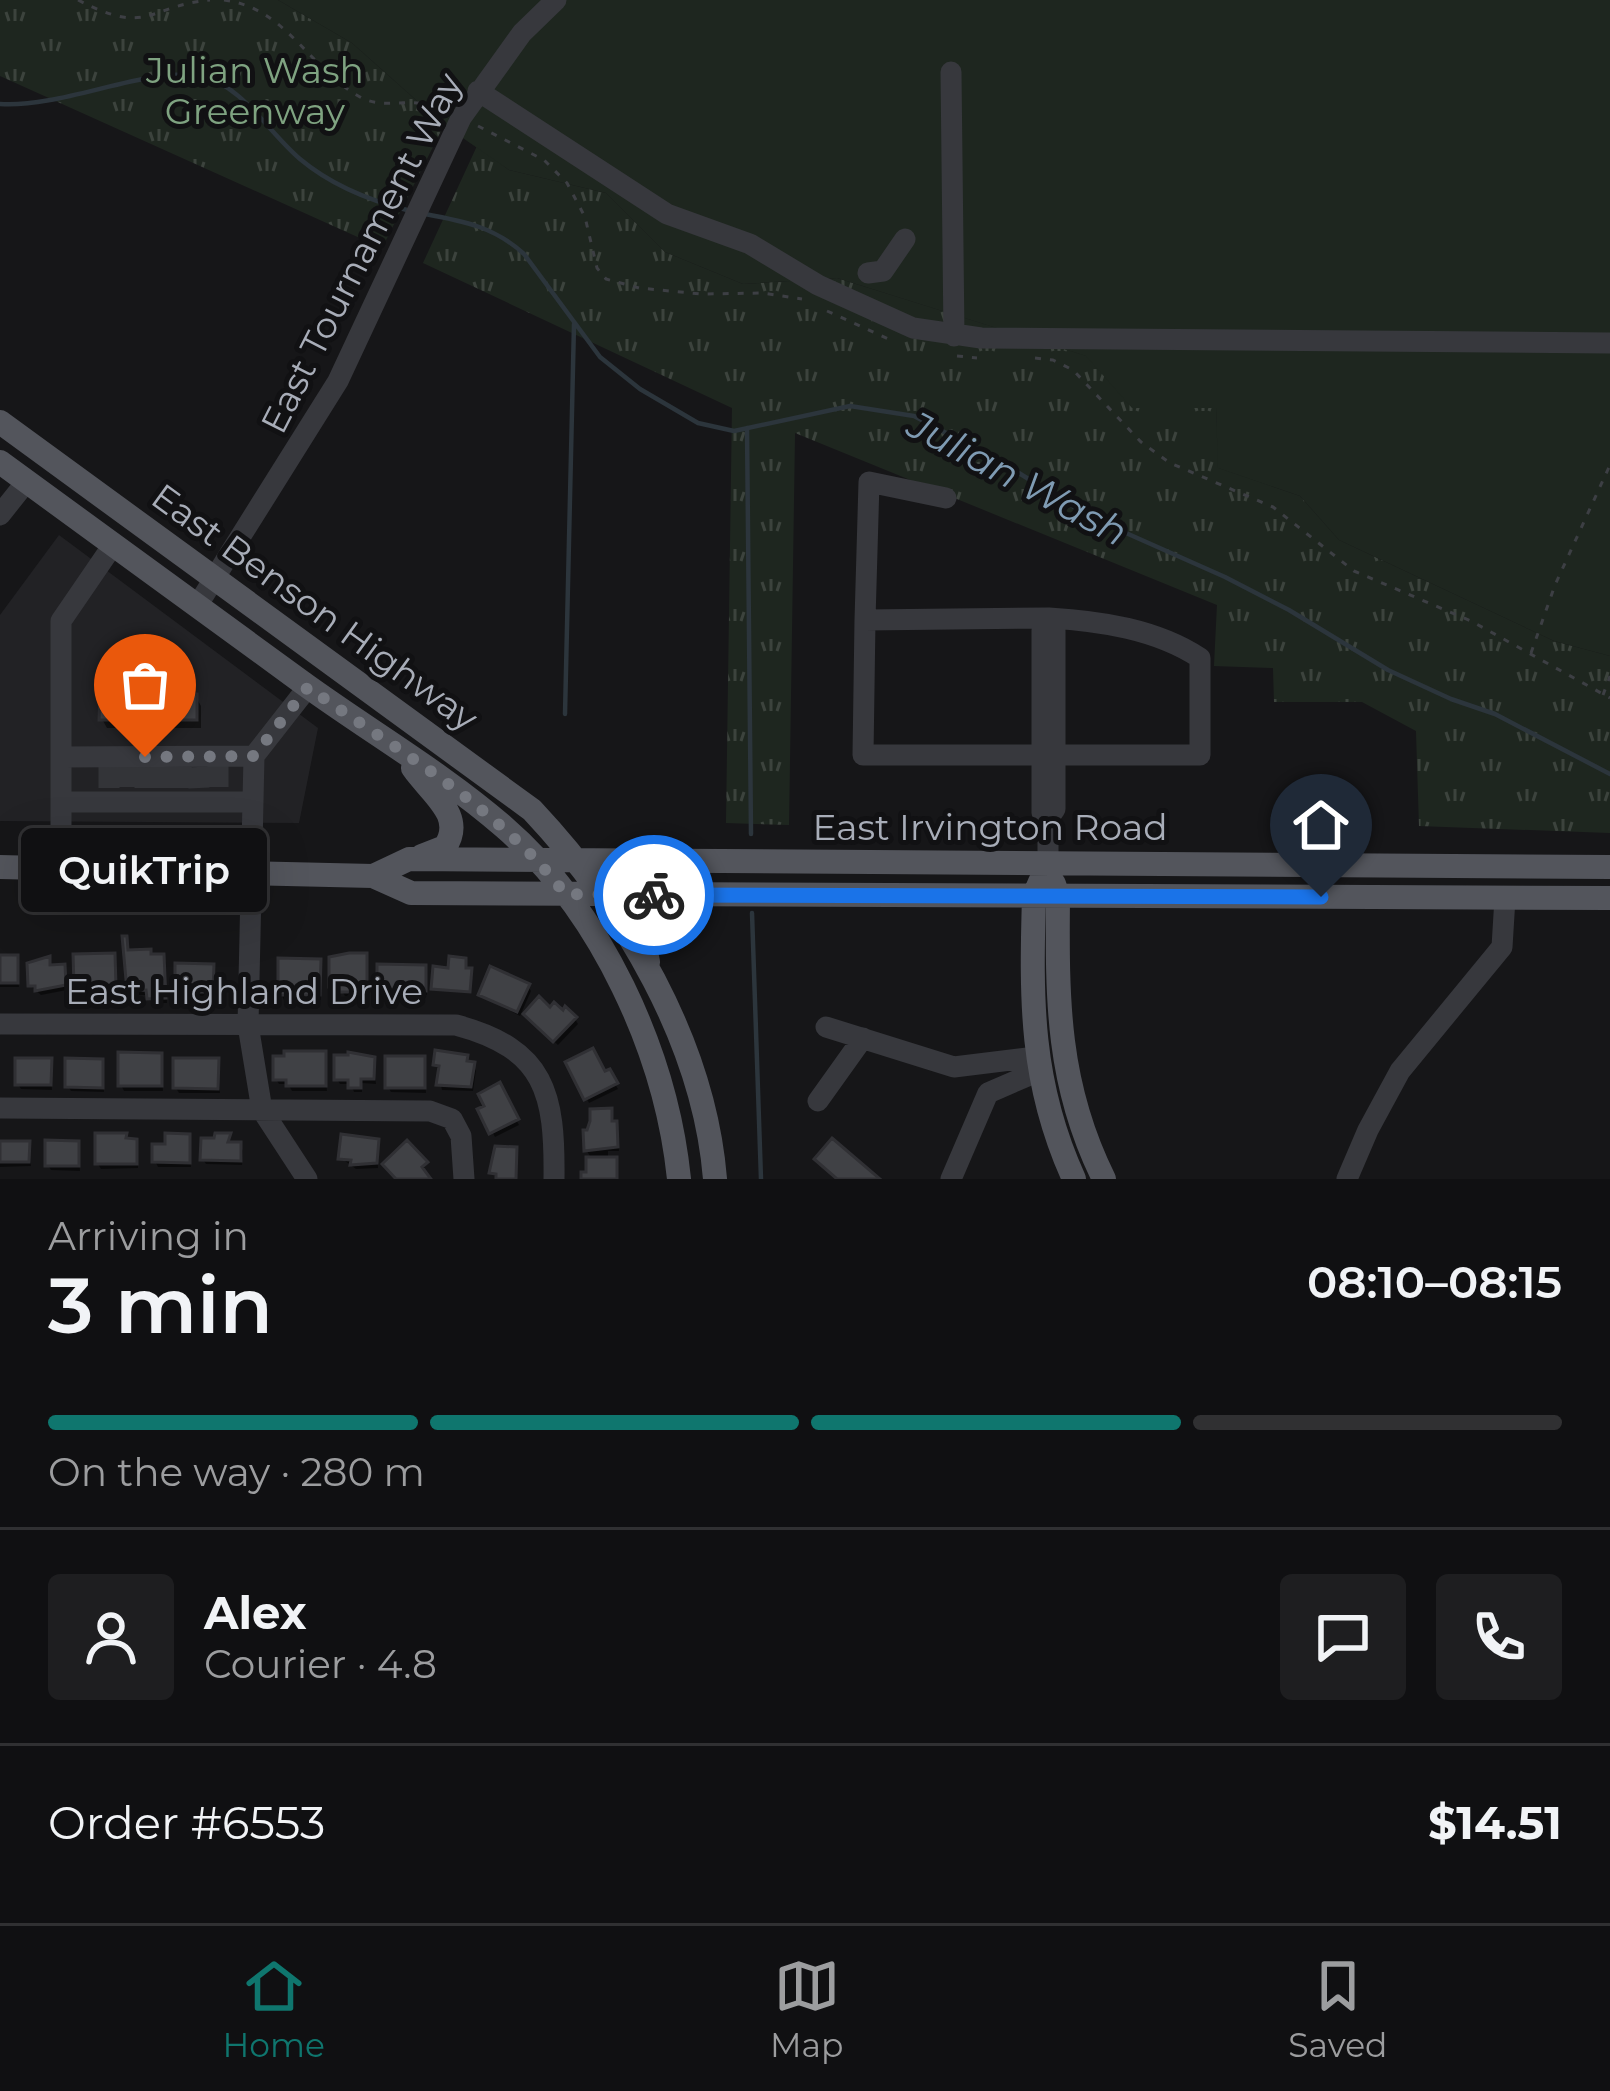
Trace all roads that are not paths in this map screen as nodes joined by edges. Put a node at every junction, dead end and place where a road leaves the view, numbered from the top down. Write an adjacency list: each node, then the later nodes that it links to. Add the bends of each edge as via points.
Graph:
1 (556, 0): 3 (street, East Tournament Way)
2 (952, 73): 6 (street)
3 (478, 91): 6 (street, via 667,214 750,244 857,305); 14 (street, East Tournament Way, via 338,382)
4 (905, 239): 5 (street, via 883,271)
5 (868, 273)
6 (953, 336): 7 (street)
7 (1610, 343)
8 (0, 422): 14 (main road, East Benson Highway)
9 (0, 462): 10 (main road, East Benson Highway)
10 (27, 481): 12 (street); 13 (main road, East Benson Highway)
11 (946, 498): 17 (street, via 869,482)
12 (0, 515)
13 (113, 545): 15 (main road, East Benson Highway); 22 (street, via 61,622)
14 (215, 581): 15 (street, East Tournament Way); 28 (main road, East Benson Highway, via 508,791)
15 (197, 606): 18 (main road, East Benson Highway)
16 (1049, 618): 17 (street); 20 (street, via 1042,630); 20 (street, via 1104,622 1200,658 1200,755)
17 (865, 620): 20 (street, via 862,755)
18 (308, 687): 19 (main road, East Benson Highway); 21 (street)
19 (401, 752): 26 (main road, via 454,825 446,848); 27 (main road, East Benson Highway)
20 (1048, 754): 29 (street)
21 (254, 756): 23 (street); 25 (street)
22 (61, 757): 23 (street); 24 (street)
23 (163, 778): 24 (street); 25 (street)
24 (61, 802): 32 (street)
25 (250, 802): 33 (street)
26 (409, 860): 27 (main road, East Irvington Road); 34 (main road, East Irvington Road)
27 (539, 860): 28 (main road, East Irvington Road); 35 (main road, East Benson Highway)
28 (578, 861): 29 (main road, East Irvington Road); 36 (main road, East Benson Highway)
29 (1048, 863): 31 (main road, East Irvington Road); 38 (main road)
30 (0, 867): 32 (main road, East Irvington Road)
31 (1610, 867)
32 (61, 869): 33 (main road, East Irvington Road)
33 (249, 873): 34 (main road, East Irvington Road); 43 (street)
34 (374, 876): 35 (main road, East Irvington Road, via 411,893)
35 (565, 894): 36 (main road, East Irvington Road); 53 (main road, East Benson Highway, via 641,1025 663,1087)
36 (602, 894): 37 (main road, East Irvington Road); 41 (main road, East Benson Highway)
37 (664, 895): 38 (main road, East Irvington Road); 41 (main road, via 644,922)
38 (1046, 896): 39 (main road, East Irvington Road); 46 (main road, via 1031,1005); 57 (main road, via 1061,1047 1076,1113)
39 (1505, 898): 40 (main road, East Irvington Road); 58 (street, via 1502,947 1400,1071)
40 (1610, 898)
41 (651, 976): 54 (main road, via 694,1079)
42 (0, 1024): 43 (street, East Highland Drive)
43 (248, 1025): 49 (street); 52 (street, East Highland Drive, via 457,1025 487,1033 514,1049 553,1107)
44 (826, 1027): 45 (street)
45 (863, 1038): 46 (street, via 954,1067); 47 (street)
46 (1037, 1064): 55 (street, via 988,1093); 56 (main road)
47 (818, 1101)
48 (0, 1108): 49 (street)
49 (262, 1110): 50 (street); 51 (street, via 430,1111 452,1119 461,1136)
50 (299, 1177)
51 (464, 1179)
52 (554, 1179)
53 (679, 1179)
54 (716, 1179)
55 (951, 1179)
56 (1073, 1179)
57 (1104, 1179)
58 (1347, 1179)

